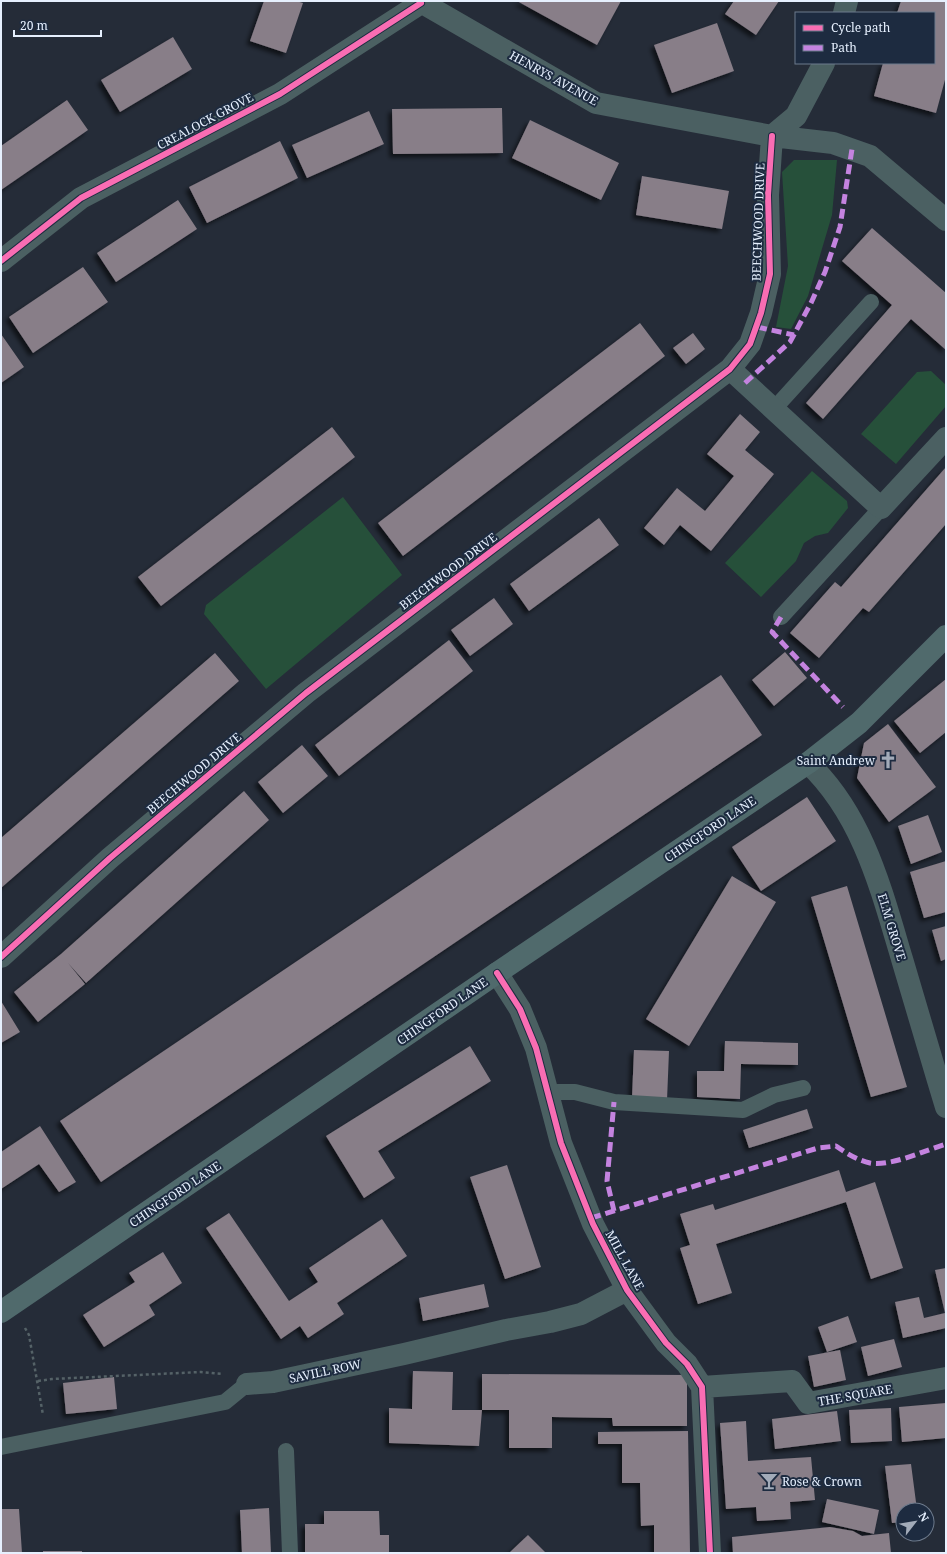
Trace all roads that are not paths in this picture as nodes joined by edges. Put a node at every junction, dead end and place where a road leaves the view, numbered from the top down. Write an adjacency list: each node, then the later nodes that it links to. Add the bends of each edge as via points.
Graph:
1 (847, 1): 3 (street)
2 (420, 2): 5 (street, HENRYS AVENUE, via 596,103); 7 (street, CREALOCK GROVE, via 280,94 81,198)
3 (844, 12)
4 (823, 64): 5 (street, via 796,116)
5 (772, 136): 6 (street, HENRYS AVENUE, via 833,143 870,156); 9 (street, BEECHWOOD DRIVE, via 768,195 770,274 761,313 750,344)
6 (946, 220)
7 (1, 261)
8 (871, 302): 10 (lane)
9 (730, 369): 10 (street); 16 (street, BEECHWOOD DRIVE, via 306,694 110,858)
10 (774, 409): 12 (street)
11 (946, 438): 12 (street)
12 (881, 508): 13 (lane)
13 (781, 616)
14 (946, 636): 15 (main road, CHINGFORD LANE, via 859,723)
15 (808, 763): 17 (main road, CHINGFORD LANE); 20 (street, ELM GROVE, via 836,795 858,830 876,870)
16 (1, 957)
17 (497, 973): 19 (street, MILL LANE, via 520,1009 536,1048); 22 (main road, CHINGFORD LANE)
18 (803, 1088): 19 (lane, via 774,1095 743,1110 614,1102 575,1092)
19 (549, 1092): 21 (street, MILL LANE, via 561,1143 588,1212)
20 (946, 1107)
21 (627, 1290): 24 (street, SAVILL ROW, via 581,1314 558,1320 273,1382); 25 (street, MILL LANE, via 666,1344 687,1364)
22 (1, 1312)
23 (946, 1378): 25 (street, THE SQUARE, via 808,1403 792,1381)
24 (247, 1384): 26 (lane, via 225,1402)
25 (702, 1387): 29 (street)
26 (1, 1447)
27 (286, 1451): 28 (lane)
28 (290, 1553)
29 (710, 1553)

